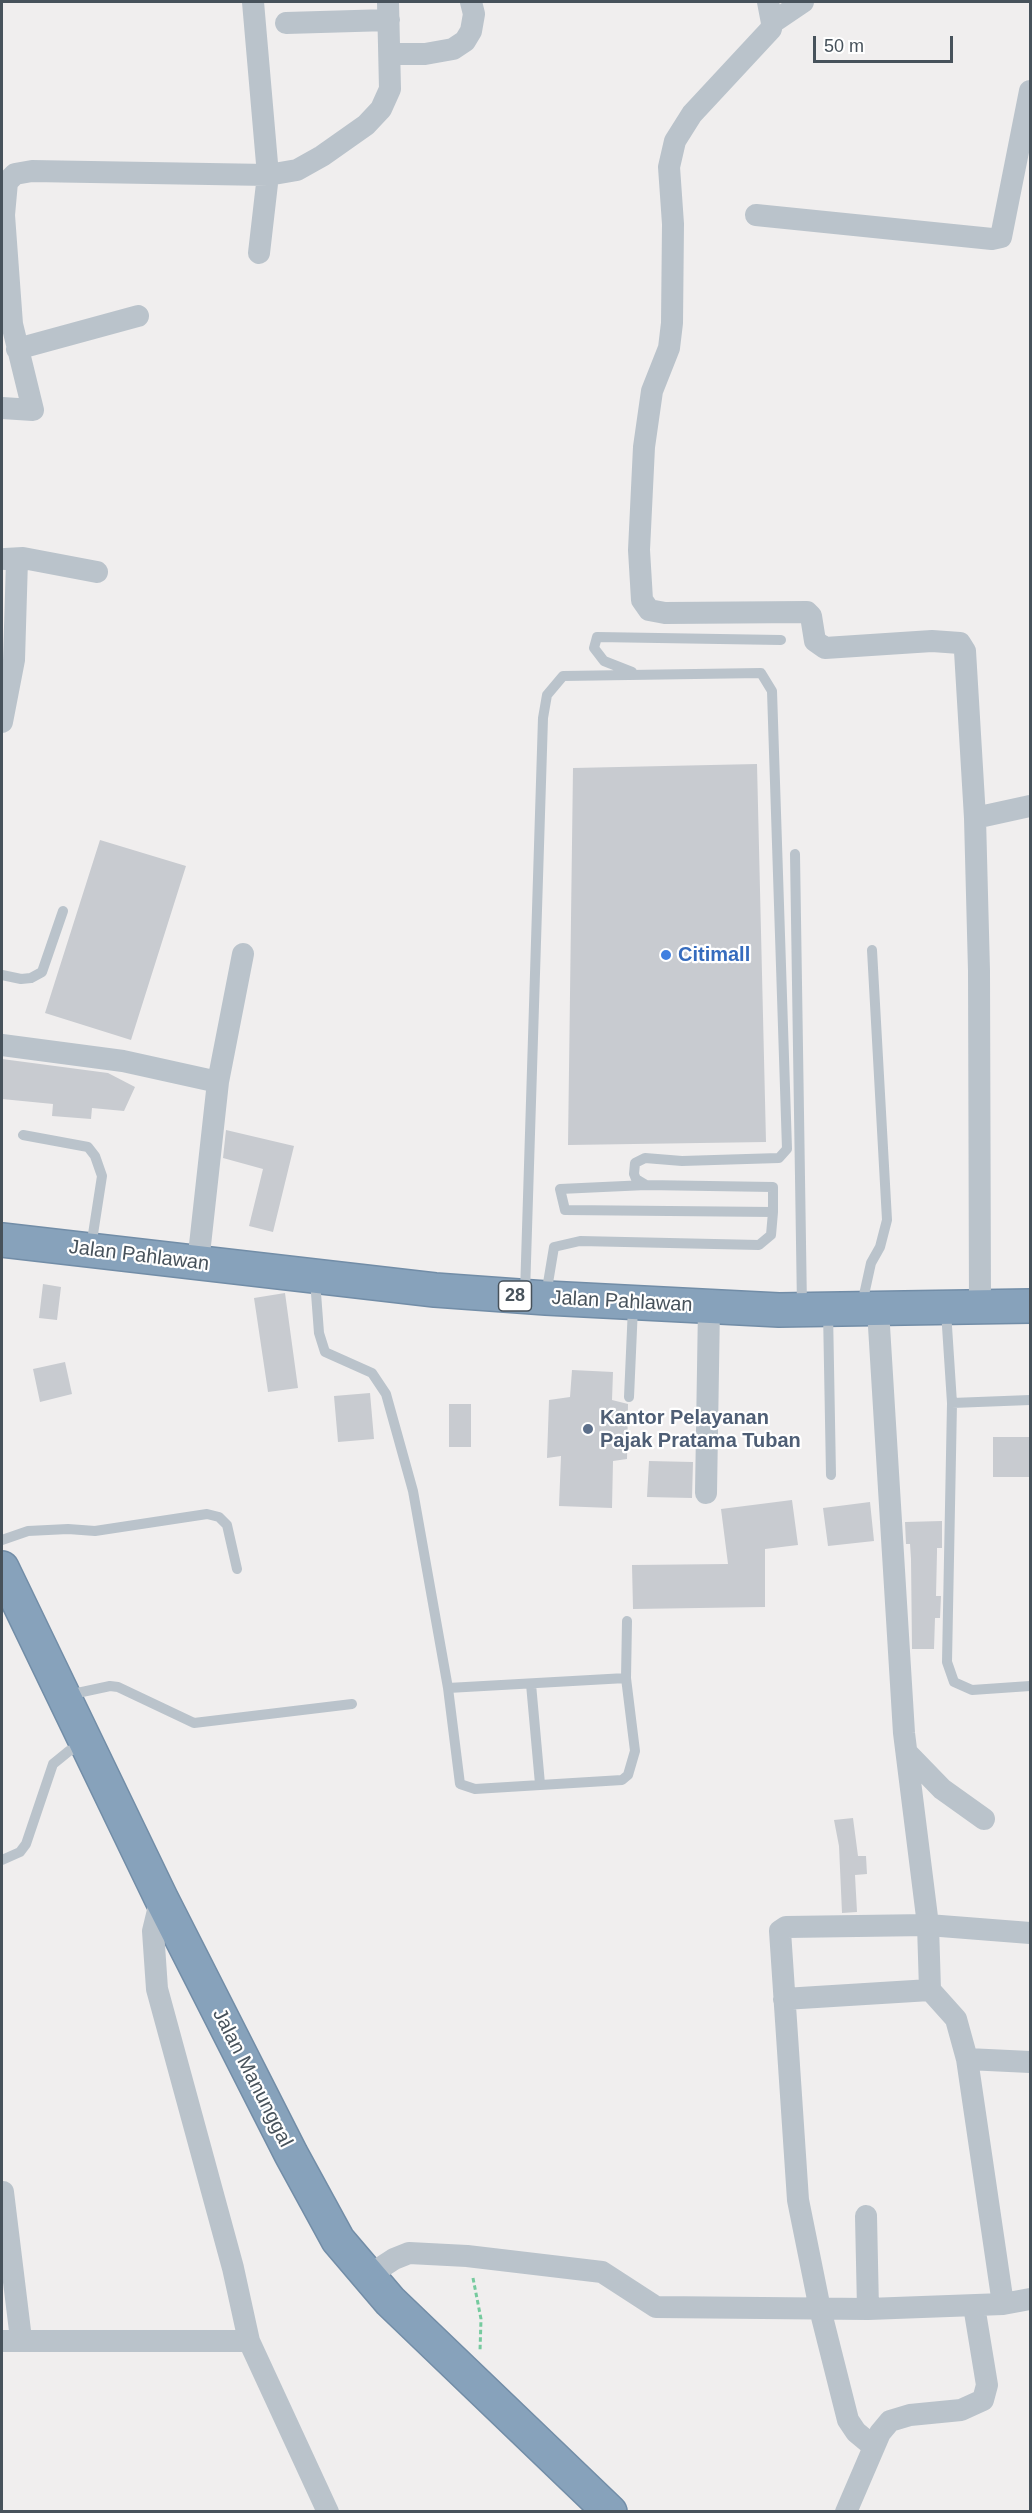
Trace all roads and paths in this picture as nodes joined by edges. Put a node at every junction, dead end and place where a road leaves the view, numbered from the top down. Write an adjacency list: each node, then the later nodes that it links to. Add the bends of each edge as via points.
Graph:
1 (253, 2): 9 (street)
2 (471, 2): 7 (street, via 471,31 453,49)
3 (803, 2): 5 (street)
4 (389, 11): 6 (street); 7 (street)
5 (770, 12): 21 (street, via 771,29 693,114 675,141 669,167 672,323 669,348 652,391 644,447 639,550 642,600 649,610 665,613 807,612 812,616 815,641 825,648 932,641 960,643 966,656)
6 (286, 23)
7 (390, 54): 9 (street, via 390,89 381,109 366,125 297,170)
8 (1030, 91): 10 (street, via 1001,237)
9 (268, 175): 11 (street); 13 (street, via 65,171 15,174 7,182 4,215)
10 (756, 214)
11 (260, 253)
12 (138, 316): 13 (street)
13 (17, 349): 14 (street, via 33,410)
14 (2, 408)
15 (9, 559): 16 (street, via 23,558); 19 (street, via 14,660)
16 (98, 572)
17 (781, 640): 18 (lane, via 597,638 594,648 604,662)
18 (641, 675): 30 (lane, via 761,673 772,691 787,1149); 38 (lane, via 563,676 547,695 543,718)
19 (2, 722)
20 (1030, 806): 21 (street)
21 (975, 818): 42 (street)
22 (795, 854): 31 (lane)
23 (63, 911): 26 (lane, via 42,972 31,978)
24 (872, 950): 44 (lane, via 887,1220 871,1263)
25 (243, 954): 28 (street)
26 (2, 975)
27 (2, 1045): 28 (street, via 123,1060)
28 (218, 1082): 36 (street)
29 (23, 1135): 35 (lane, via 88,1147 95,1156 102,1176)
30 (779, 1158): 31 (lane); 32 (lane, via 645,1158 635,1163 634,1174)
31 (800, 1162): 45 (lane)
32 (646, 1185): 33 (lane, via 773,1187); 33 (lane, via 560,1189 565,1210)
33 (773, 1212): 38 (lane, via 771,1236 759,1245 580,1241 554,1247)
34 (2, 1240): 35 (highway, Jalan Pahlawan / 28)
35 (91, 1250): 36 (highway, Jalan Pahlawan / 28)
36 (198, 1263): 37 (highway, Jalan Pahlawan / 28)
37 (315, 1276): 38 (highway, Jalan Pahlawan / 28); 59 (lane, via 319,1333 325,1352 372,1373 386,1394 413,1491)
38 (536, 1298): 39 (highway, Jalan Pahlawan / 28)
39 (634, 1304): 41 (highway, Jalan Pahlawan / 28); 46 (lane)
40 (1030, 1306): 42 (highway, Jalan Pahlawan / 28)
41 (709, 1307): 45 (highway, Jalan Pahlawan / 28); 50 (street)
42 (980, 1307): 43 (highway, Jalan Pahlawan / 28)
43 (946, 1308): 44 (highway, Jalan Pahlawan / 28); 48 (lane)
44 (869, 1310): 45 (highway, Jalan Pahlawan / 28); 63 (street, via 904,1733)
45 (815, 1311): 49 (lane)
46 (629, 1396)
47 (1030, 1400): 48 (lane)
48 (951, 1403): 58 (lane, via 947,1662 954,1682 972,1690)
49 (831, 1475)
50 (706, 1493)
51 (2, 1540): 53 (lane, via 28,1531 95,1531 207,1514 219,1517 227,1526)
52 (2, 1568): 54 (highway, Jalan Manunggal)
53 (237, 1569)
54 (11, 1612): 60 (highway, Jalan Manunggal)
55 (627, 1621): 56 (lane)
56 (626, 1678): 57 (lane); 64 (lane, via 635,1751 628,1775 622,1780)
57 (531, 1684): 59 (lane); 64 (lane)
58 (1030, 1686)
59 (448, 1688): 64 (lane, via 460,1784 475,1789)
60 (62, 1696): 61 (lane, via 118,1687 194,1723); 62 (highway, Jalan Manunggal)
61 (352, 1704)
62 (85, 1745): 66 (lane, via 53,1764 26,1844 20,1852); 67 (highway, Jalan Manunggal)
63 (909, 1754): 65 (street, via 942,1789); 68 (street)
64 (540, 1784)
65 (984, 1819)
66 (2, 1860)
67 (161, 1898): 77 (highway, Jalan Manunggal, via 324,2217); 84 (street, via 153,1931 157,1989)
68 (928, 1925): 69 (street); 70 (street); 71 (street, via 782,1928)
69 (1030, 1933)
70 (930, 1990): 71 (street); 72 (street, via 956,2019)
71 (784, 1999): 81 (street, via 798,2200)
72 (967, 2059): 73 (street); 79 (street)
73 (1030, 2062)
74 (3, 2192): 83 (street)
75 (866, 2216): 82 (street)
76 (467, 2256): 77 (street, via 409,2253); 81 (street, via 602,2272 656,2307); 85 (path, via 480,2310)
77 (368, 2276): 85 (highway, Jalan Manunggal)
78 (1030, 2299): 79 (street)
79 (1003, 2304): 80 (street)
80 (974, 2307): 82 (street); 86 (street, via 987,2385 983,2400 961,2410 898,2417 880,2433)
81 (820, 2308): 82 (street); 86 (street, via 849,2420 856,2432)
82 (868, 2309)
83 (11, 2340): 84 (street)
84 (249, 2341): 87 (street)
85 (479, 2388): 88 (highway, Jalan Manunggal)
86 (874, 2447): 89 (street)
87 (328, 2511)
88 (610, 2511)
89 (846, 2511)

